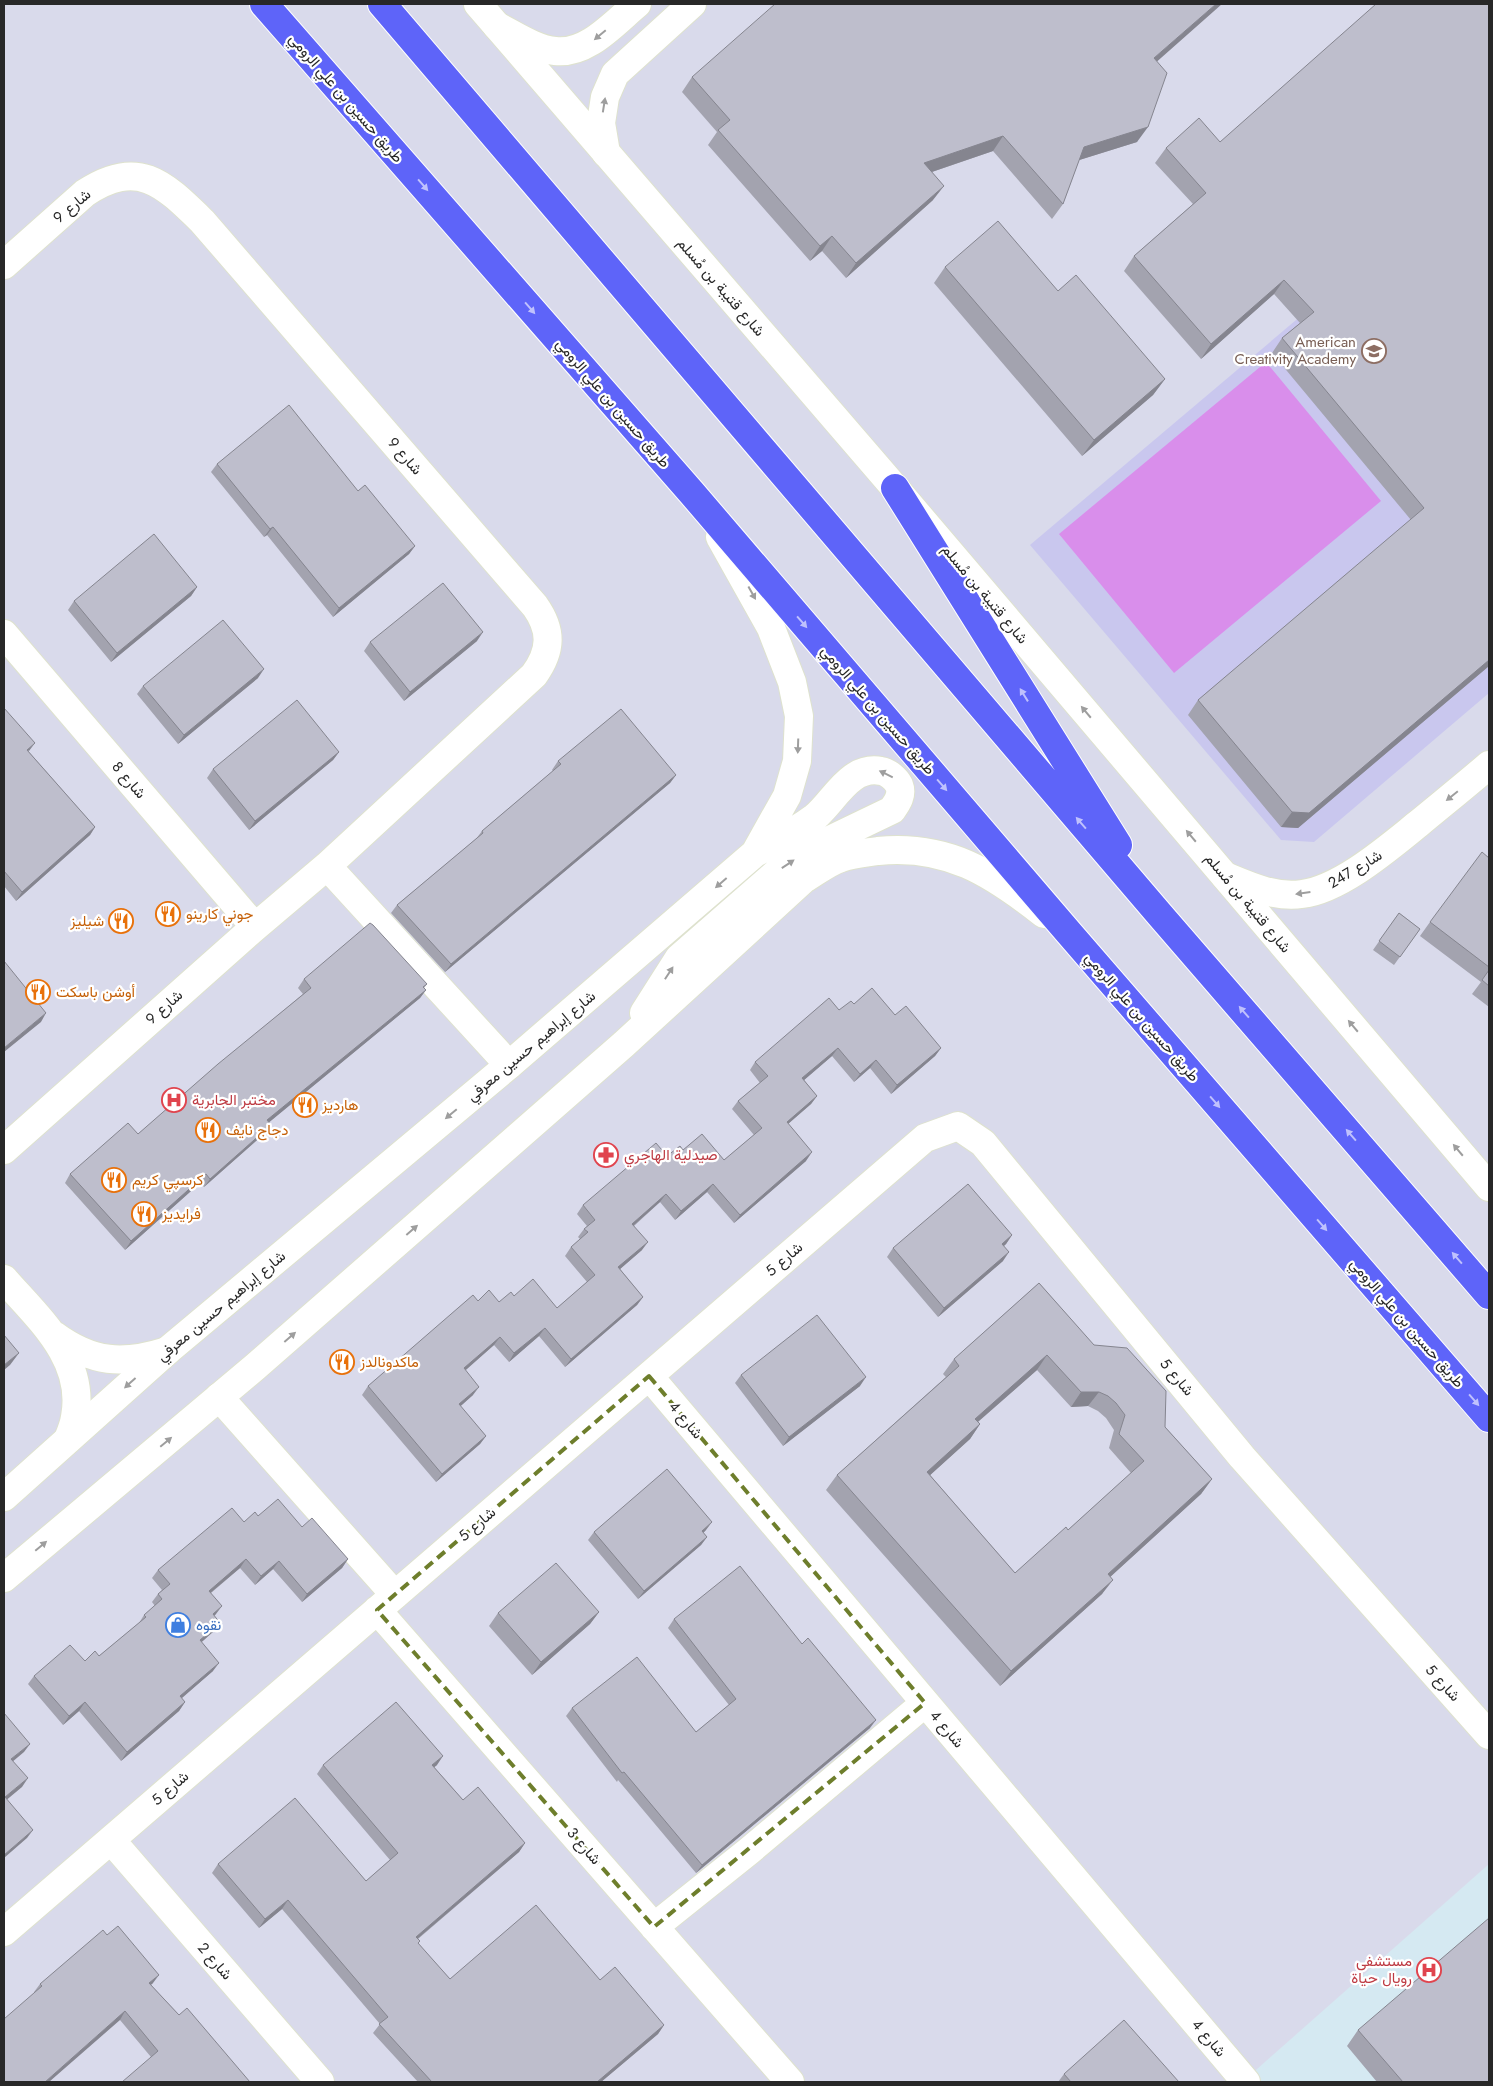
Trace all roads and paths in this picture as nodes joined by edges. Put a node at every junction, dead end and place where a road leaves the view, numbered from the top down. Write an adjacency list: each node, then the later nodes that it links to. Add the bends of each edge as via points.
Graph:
1 (264, 4): 10 (highway, طريق حسين بن علي الرومي, one-way to 10)
2 (382, 4): 16 (highway, one-way to 2)
3 (478, 4): 6 (street, شارع قتيبة بن مُسلم)
4 (637, 4): 6 (street, one-way to 6, via 593,41 569,51 553,51)
5 (692, 4): 7 (street, one-way to 5, via 601,123 605,97 615,74)
6 (497, 26): 7 (street, شارع قتيبة بن مُسلم)
7 (606, 153): 9 (street, شارع قتيبة بن مُسلم)
8 (4, 265): 14 (street, شارع 9, via 97,185 132,176 145,178 170,190 202,220 542,616 547,630 543,664)
9 (895, 488): 15 (street, شارع قتيبة بن مُسلم, one-way to 9); 16 (highway, one-way to 9)
10 (691, 492): 13 (street, شارع إبراهيم حسين معرفي, one-way to 13, via 771,628 792,682 799,716 798,760 787,796); 18 (highway, طريق حسين بن علي الرومي, one-way to 18)
11 (4, 634): 17 (street, شارع 8)
12 (1489, 765): 15 (street, شارع 247, one-way to 15, via 1371,862 1320,890 1282,894 1257,890)
13 (755, 853): 19 (street, one-way to 13, via 679,958 782,868 813,848 892,810 900,799 899,785 884,771 863,772 844,784 817,815); 20 (street, شارع إبراهيم حسين معرفي, one-way to 20)
14 (327, 866): 17 (street, شارع 9); 20 (street)
15 (1225, 876): 22 (street, شارع قتيبة بن مُسلم, one-way to 15)
16 (1160, 915): 24 (highway, one-way to 16)
17 (255, 926): 21 (street, شارع 9)
18 (1068, 933): 19 (street, via 1016,892 977,868 949,856 903,849 855,854 838,859 804,879); 29 (highway, طريق حسين بن علي الرومي, one-way to 29)
19 (624, 1044): 28 (street, one-way to 19)
20 (509, 1065): 26 (street, شارع إبراهيم حسين معرفي, one-way to 26)
21 (4, 1150)
22 (1489, 1187)
23 (4, 1279): 25 (street)
24 (1489, 1295)
25 (49, 1331): 26 (street, via 70,1346 93,1356 118,1360 143,1358); 30 (street, via 64,1349 73,1371 75,1417)
26 (167, 1351): 30 (street, شارع إبراهيم حسين معرفي, one-way to 30)
27 (649, 1376): 33 (street, شارع 5); 34 (street, شارع 4); 35 (street, شارع 5, via 925,1138 958,1126 983,1144 1242,1457)
28 (219, 1397): 32 (street, one-way to 28); 33 (street, شارع 3)
29 (1489, 1418)
30 (68, 1439): 31 (street, شارع إبراهيم حسين معرفي)
31 (4, 1497)
32 (4, 1578)
33 (386, 1602): 36 (street, شارع 5); 37 (street, شارع 3)
34 (925, 1703): 37 (street); 41 (street, شارع 4)
35 (1489, 1735)
36 (110, 1840): 38 (street, شارع 5); 39 (street, شارع 2)
37 (654, 1927): 40 (street, شارع 3)
38 (4, 1932)
39 (320, 2082)
40 (790, 2082)
41 (1246, 2082)

